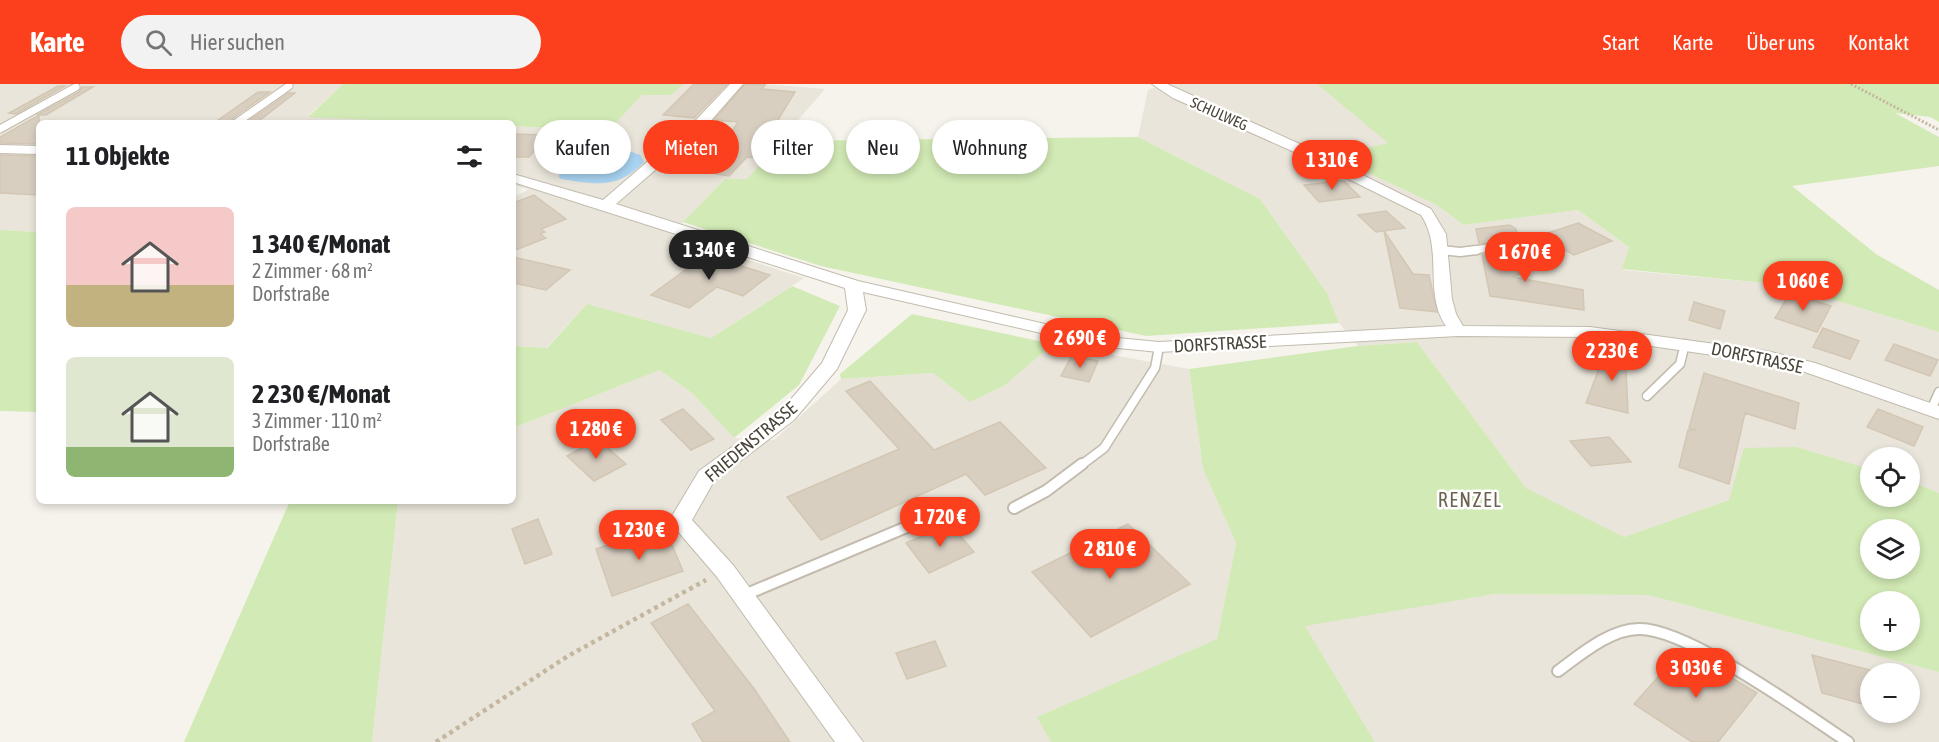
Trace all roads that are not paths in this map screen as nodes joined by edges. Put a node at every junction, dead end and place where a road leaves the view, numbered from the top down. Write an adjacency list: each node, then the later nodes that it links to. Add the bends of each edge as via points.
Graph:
1 (737, 84): 10 (street, via 702,122)
2 (1158, 84): 12 (street, SCHULWEG, via 1411,203 1432,219)
3 (289, 86): 5 (lane)
4 (76, 87): 6 (lane)
5 (240, 120)
6 (0, 129)
7 (0, 149): 8 (street)
8 (36, 150)
9 (516, 178): 10 (street, DORFSTRASSE)
10 (606, 205): 13 (street, DORFSTRASSE)
11 (1517, 244): 12 (lane, via 1460,252)
12 (1441, 250): 16 (street, SCHULWEG, via 1446,312)
13 (853, 285): 14 (street, DORFSTRASSE); 15 (street)
14 (898, 295): 15 (street); 18 (street, DORFSTRASSE, via 1097,341)
15 (857, 310): 24 (street, FRIEDENSTRASSE, via 830,365 787,416 706,476 680,521)
16 (1458, 331): 17 (street, DORFSTRASSE, via 1590,332); 18 (street, DORFSTRASSE)
17 (1685, 344): 20 (lane, via 1680,364); 21 (street, DORFSTRASSE, via 1808,367)
18 (1159, 347): 22 (lane, via 1155,368 1104,448 1046,491)
19 (1939, 392): 21 (lane)
20 (1647, 396)
21 (1935, 411)
22 (1014, 508)
23 (945, 511): 24 (lane)
24 (742, 596): 26 (street, FRIEDENSTRASSE)
25 (1558, 671): 27 (lane, via 1599,643 1640,629 1675,637)
26 (850, 742)
27 (1848, 742)

